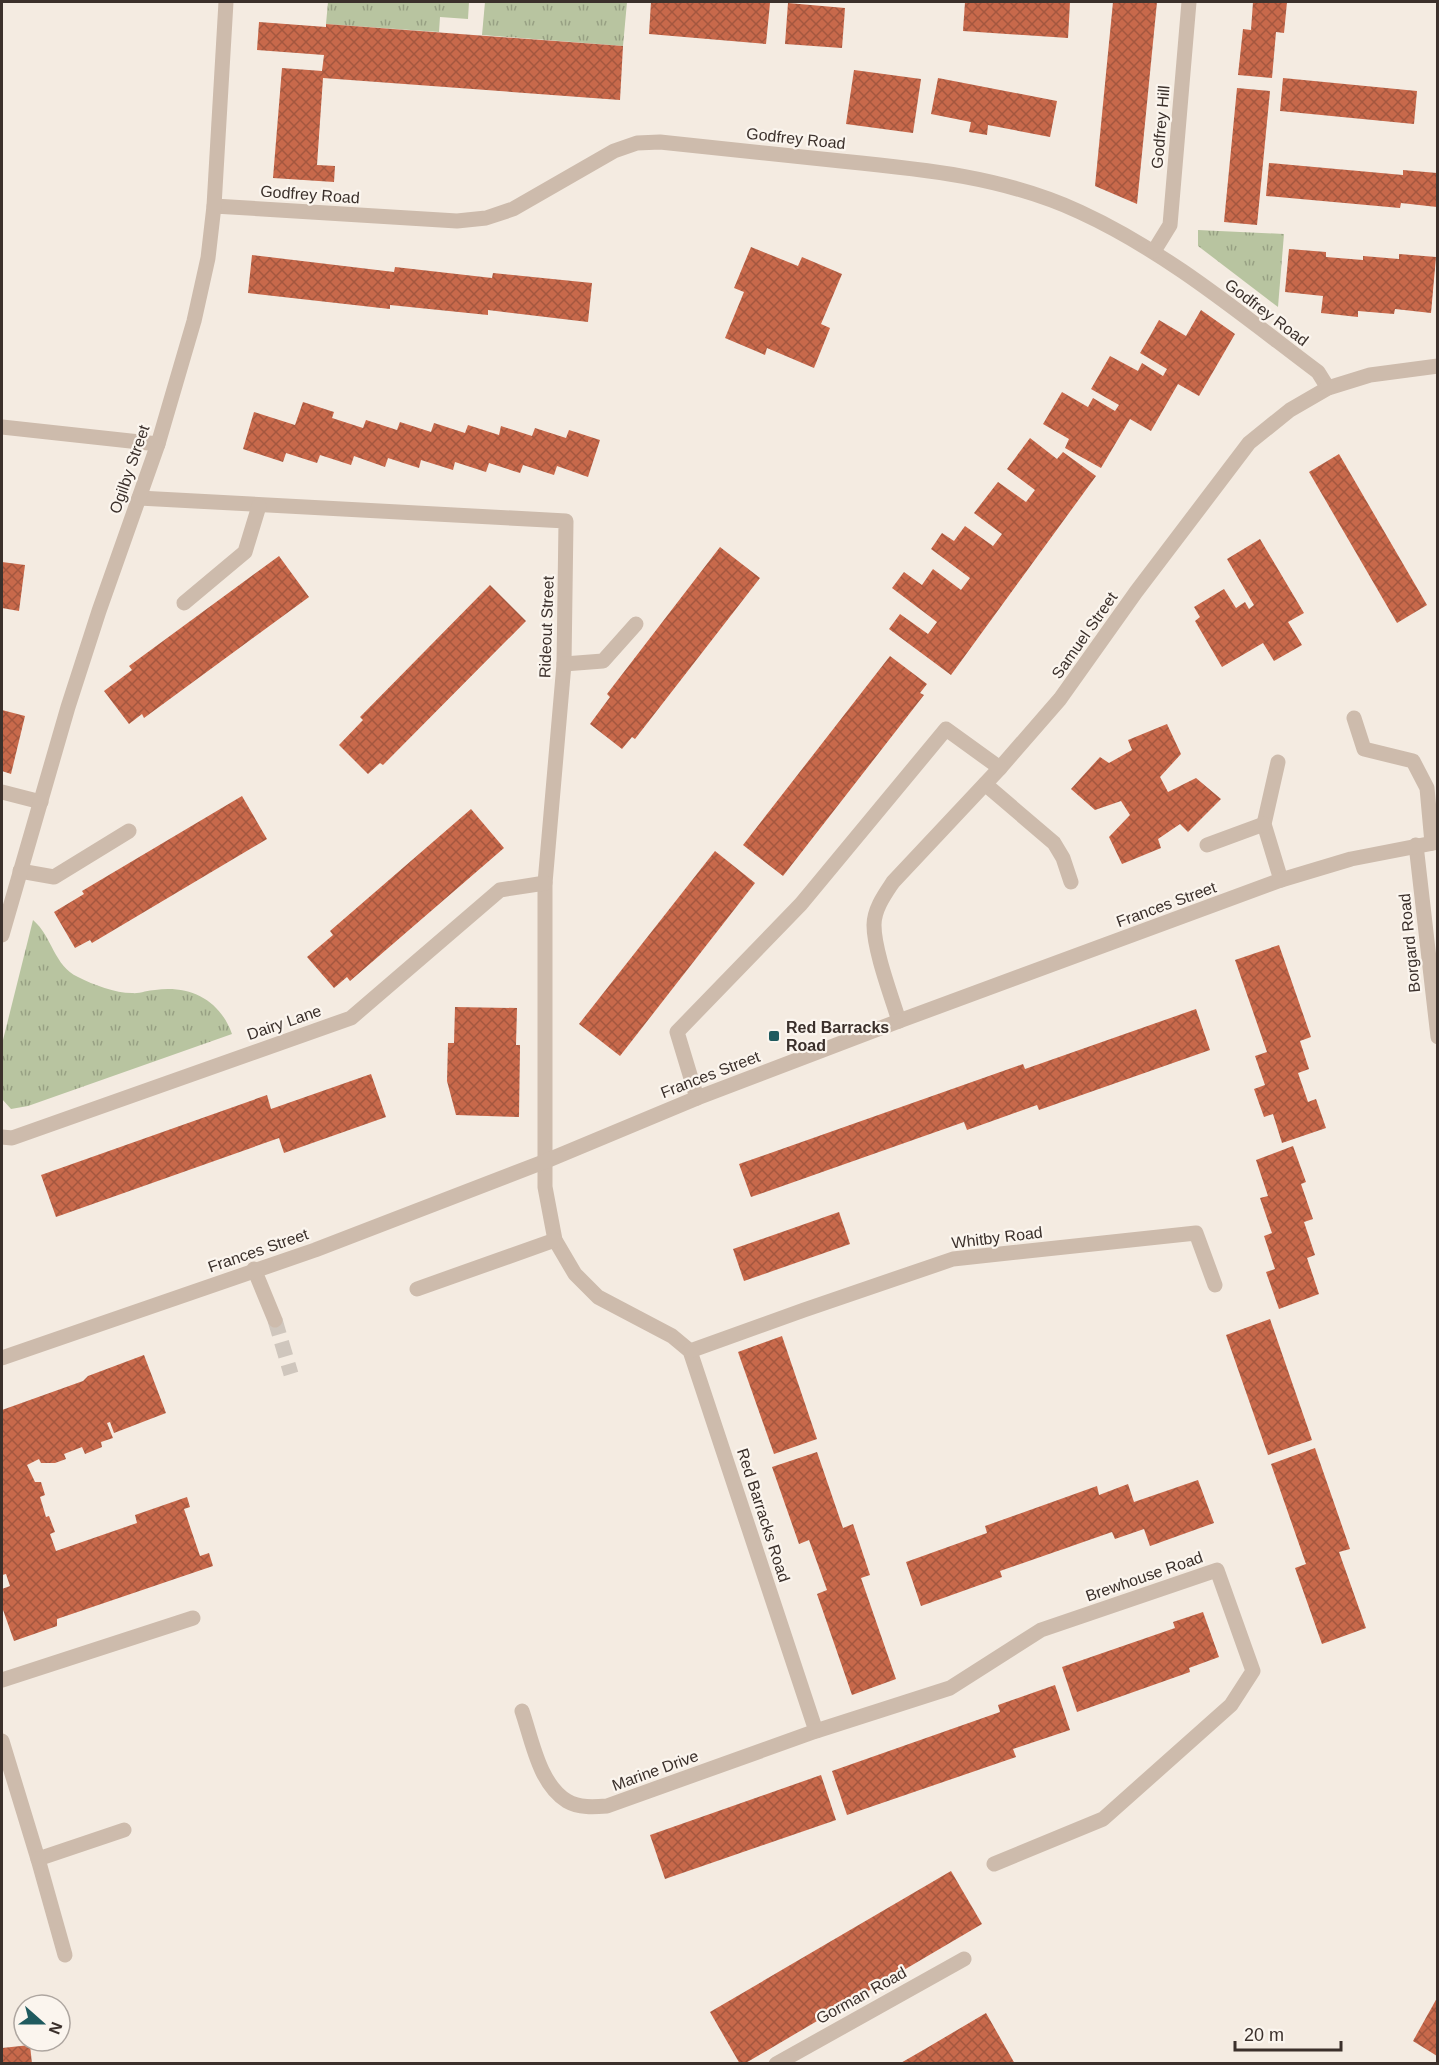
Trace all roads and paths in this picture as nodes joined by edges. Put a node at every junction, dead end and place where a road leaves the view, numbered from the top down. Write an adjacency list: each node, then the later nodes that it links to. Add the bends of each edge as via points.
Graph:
1 (226, 2): 3 (street, Ogilby Street)
2 (1189, 2): 4 (street, Godfrey Hill, via 1170,225)
3 (214, 206): 4 (street, Godfrey Road, via 457,221 486,218 513,209 614,151 637,143 660,142 916,169 984,180 1080,212); 8 (street, Ogilby Street, via 194,321)
4 (1154, 251): 6 (street, Godfrey Road, via 1318,372)
5 (1437, 366): 6 (street, Samuel Street, via 1370,375)
6 (1328, 388): 16 (street, Samuel Street, via 1290,410 1249,443 1060,699)
7 (2, 427): 8 (street)
8 (158, 444): 9 (street, Ogilby Street)
9 (139, 498): 10 (street, Rideout Street); 19 (street, Ogilby Street, via 99,611)
10 (259, 506): 11 (street, via 245,552); 13 (street, Rideout Street, via 566,521)
11 (183, 603)
12 (636, 624): 13 (street, via 603,661)
13 (564, 664): 28 (street, Rideout Street)
14 (1354, 718): 22 (street, via 1364,749 1413,761 1427,788)
15 (1278, 762): 20 (street)
16 (1000, 768): 17 (street, Samuel Street); 32 (street, via 946,729 801,904 677,1032)
17 (985, 784): 27 (street, via 1054,843); 30 (street, Samuel Street, via 893,882 880,902 874,923 876,943)
18 (2, 792): 19 (street)
19 (41, 802): 25 (street, Ogilby Street)
20 (1264, 824): 23 (street); 26 (street)
21 (129, 831): 25 (street, via 54,877)
22 (1435, 842): 24 (street, Frances Street)
23 (1207, 845)
24 (1416, 845): 26 (street, Frances Street); 31 (street, Borgard Road)
25 (20, 871): 29 (street, Ogilby Street)
26 (1281, 880): 30 (street, Frances Street)
27 (1071, 882)
28 (544, 883): 33 (street, Dairy Lane, via 500,890 351,1018 12,1138); 34 (street, Rideout Street)
29 (2, 935)
30 (899, 1021): 32 (street, Frances Street)
31 (1437, 1037)
32 (697, 1098): 34 (street, Frances Street)
33 (2, 1137)
34 (546, 1161): 35 (street, via 545,1186); 36 (street, Frances Street, via 315,1250)
35 (555, 1240): 38 (street); 40 (street, via 575,1274 598,1297 672,1336)
36 (254, 1269): 39 (street); 41 (street, Frances Street)
37 (1215, 1285): 40 (street, Whitby Road, via 1196,1233 953,1259)
38 (417, 1289)
39 (275, 1320)
40 (690, 1351): 45 (street, Red Barracks Road)
41 (2, 1358)
42 (193, 1618): 43 (street)
43 (2, 1680)
44 (522, 1711): 45 (street, Marine Drive, via 552,1788 567,1801 586,1808 627,1800)
45 (816, 1731): 49 (street, Brewhouse Road, via 950,1688 1041,1630 1216,1570 1253,1671 1231,1705 1103,1819)
46 (2, 1741): 48 (street)
47 (124, 1830): 48 (street)
48 (38, 1859): 50 (street)
49 (994, 1864)
50 (64, 1955)
51 (964, 1959): 52 (street, Gorman Road)
52 (776, 2064)

